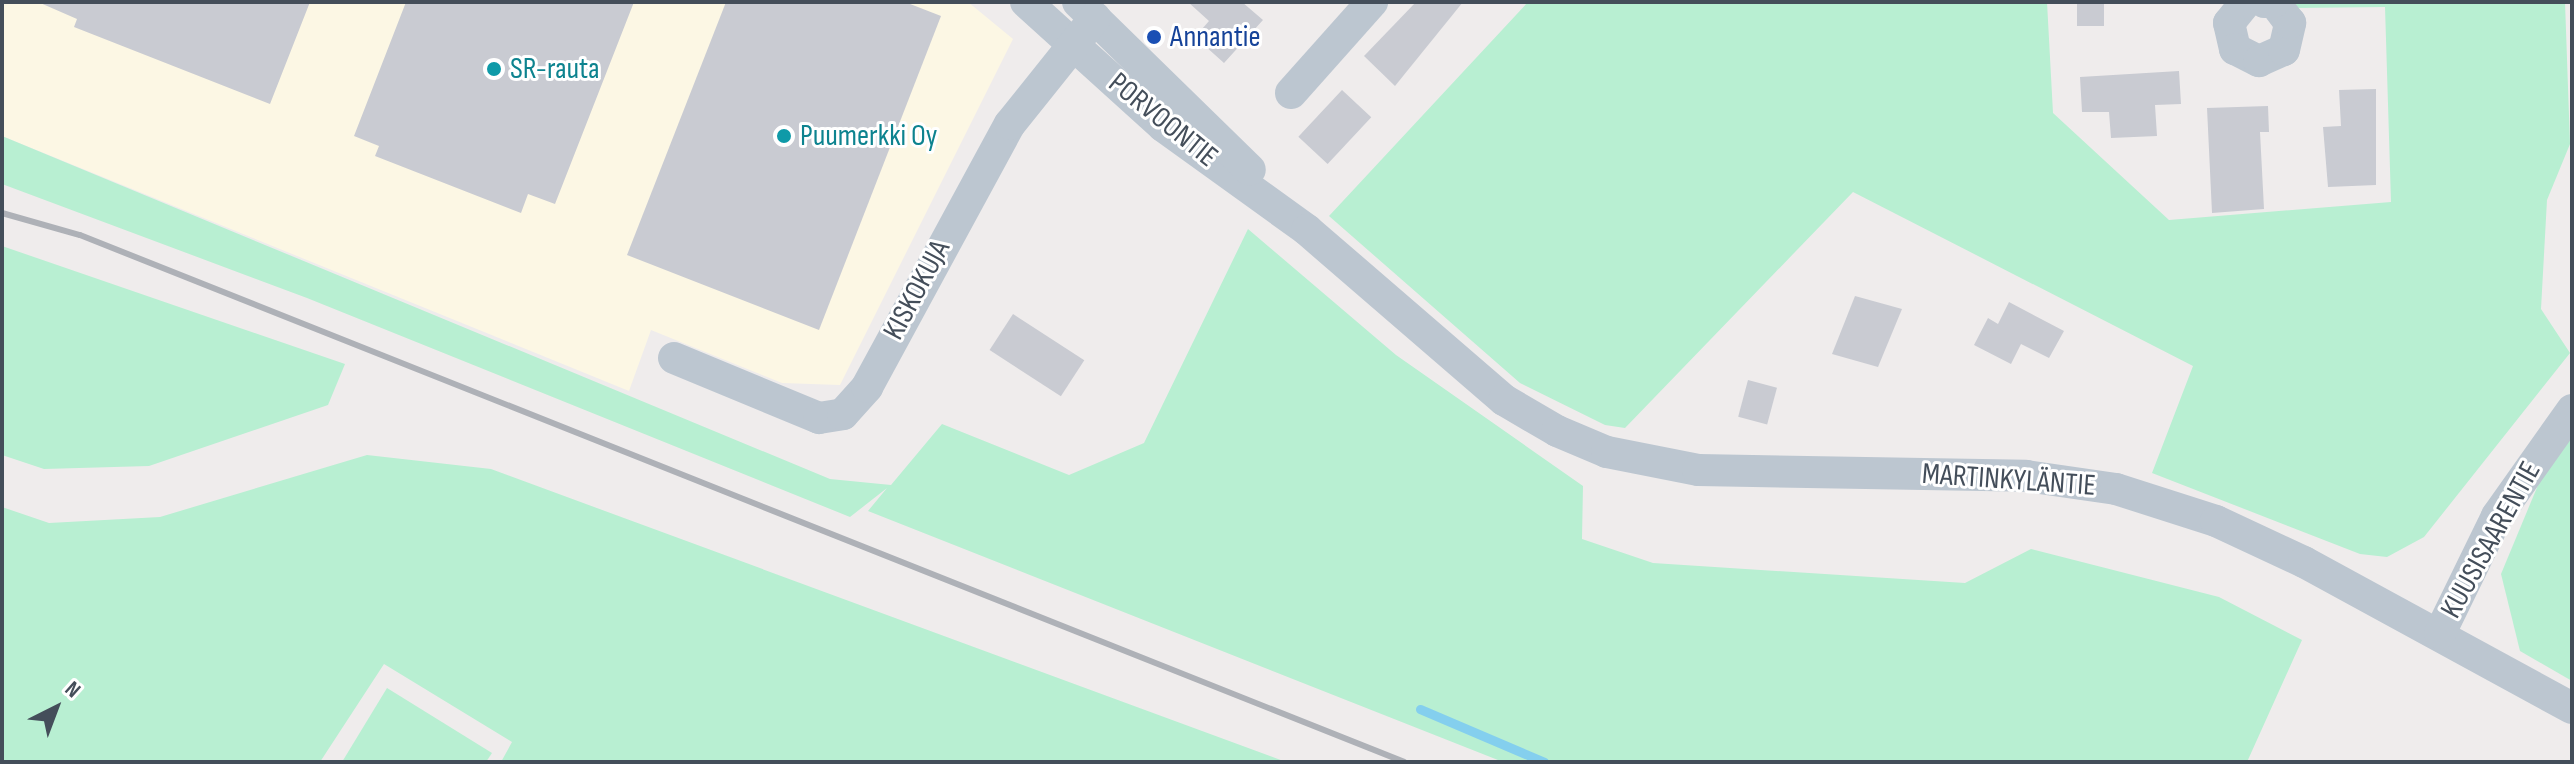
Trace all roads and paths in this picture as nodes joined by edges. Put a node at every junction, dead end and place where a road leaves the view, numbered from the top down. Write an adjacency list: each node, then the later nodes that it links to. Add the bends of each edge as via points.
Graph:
1 (1026, 2): 7 (street, PORVOONTIE)
2 (1372, 2): 8 (street)
3 (2246, 2): 5 (street, via 2229,23 2235,49 2259,61 2284,50 2290,23)
4 (2264, 2): 5 (street)
5 (2274, 2)
6 (1086, 10): 7 (street, KISKOKUJA); 9 (street, PORVOONTIE)
7 (1072, 43): 9 (street, PORVOONTIE, via 1163,126); 10 (street, KISKOKUJA, via 1010,124 867,387 843,414 819,418)
8 (1291, 93)
9 (1307, 230): 11 (street, PORVOONTIE)
10 (674, 358)
11 (1504, 400): 13 (street, MARTINKYLÄNTIE, via 1607,452 1698,470 2026,476 2116,489 2216,521)
12 (2572, 410): 13 (street, KUUSISAARENTIE, via 2497,516)
13 (2440, 633): 14 (street, MARTINKYLÄNTIE)
14 (2572, 708)

